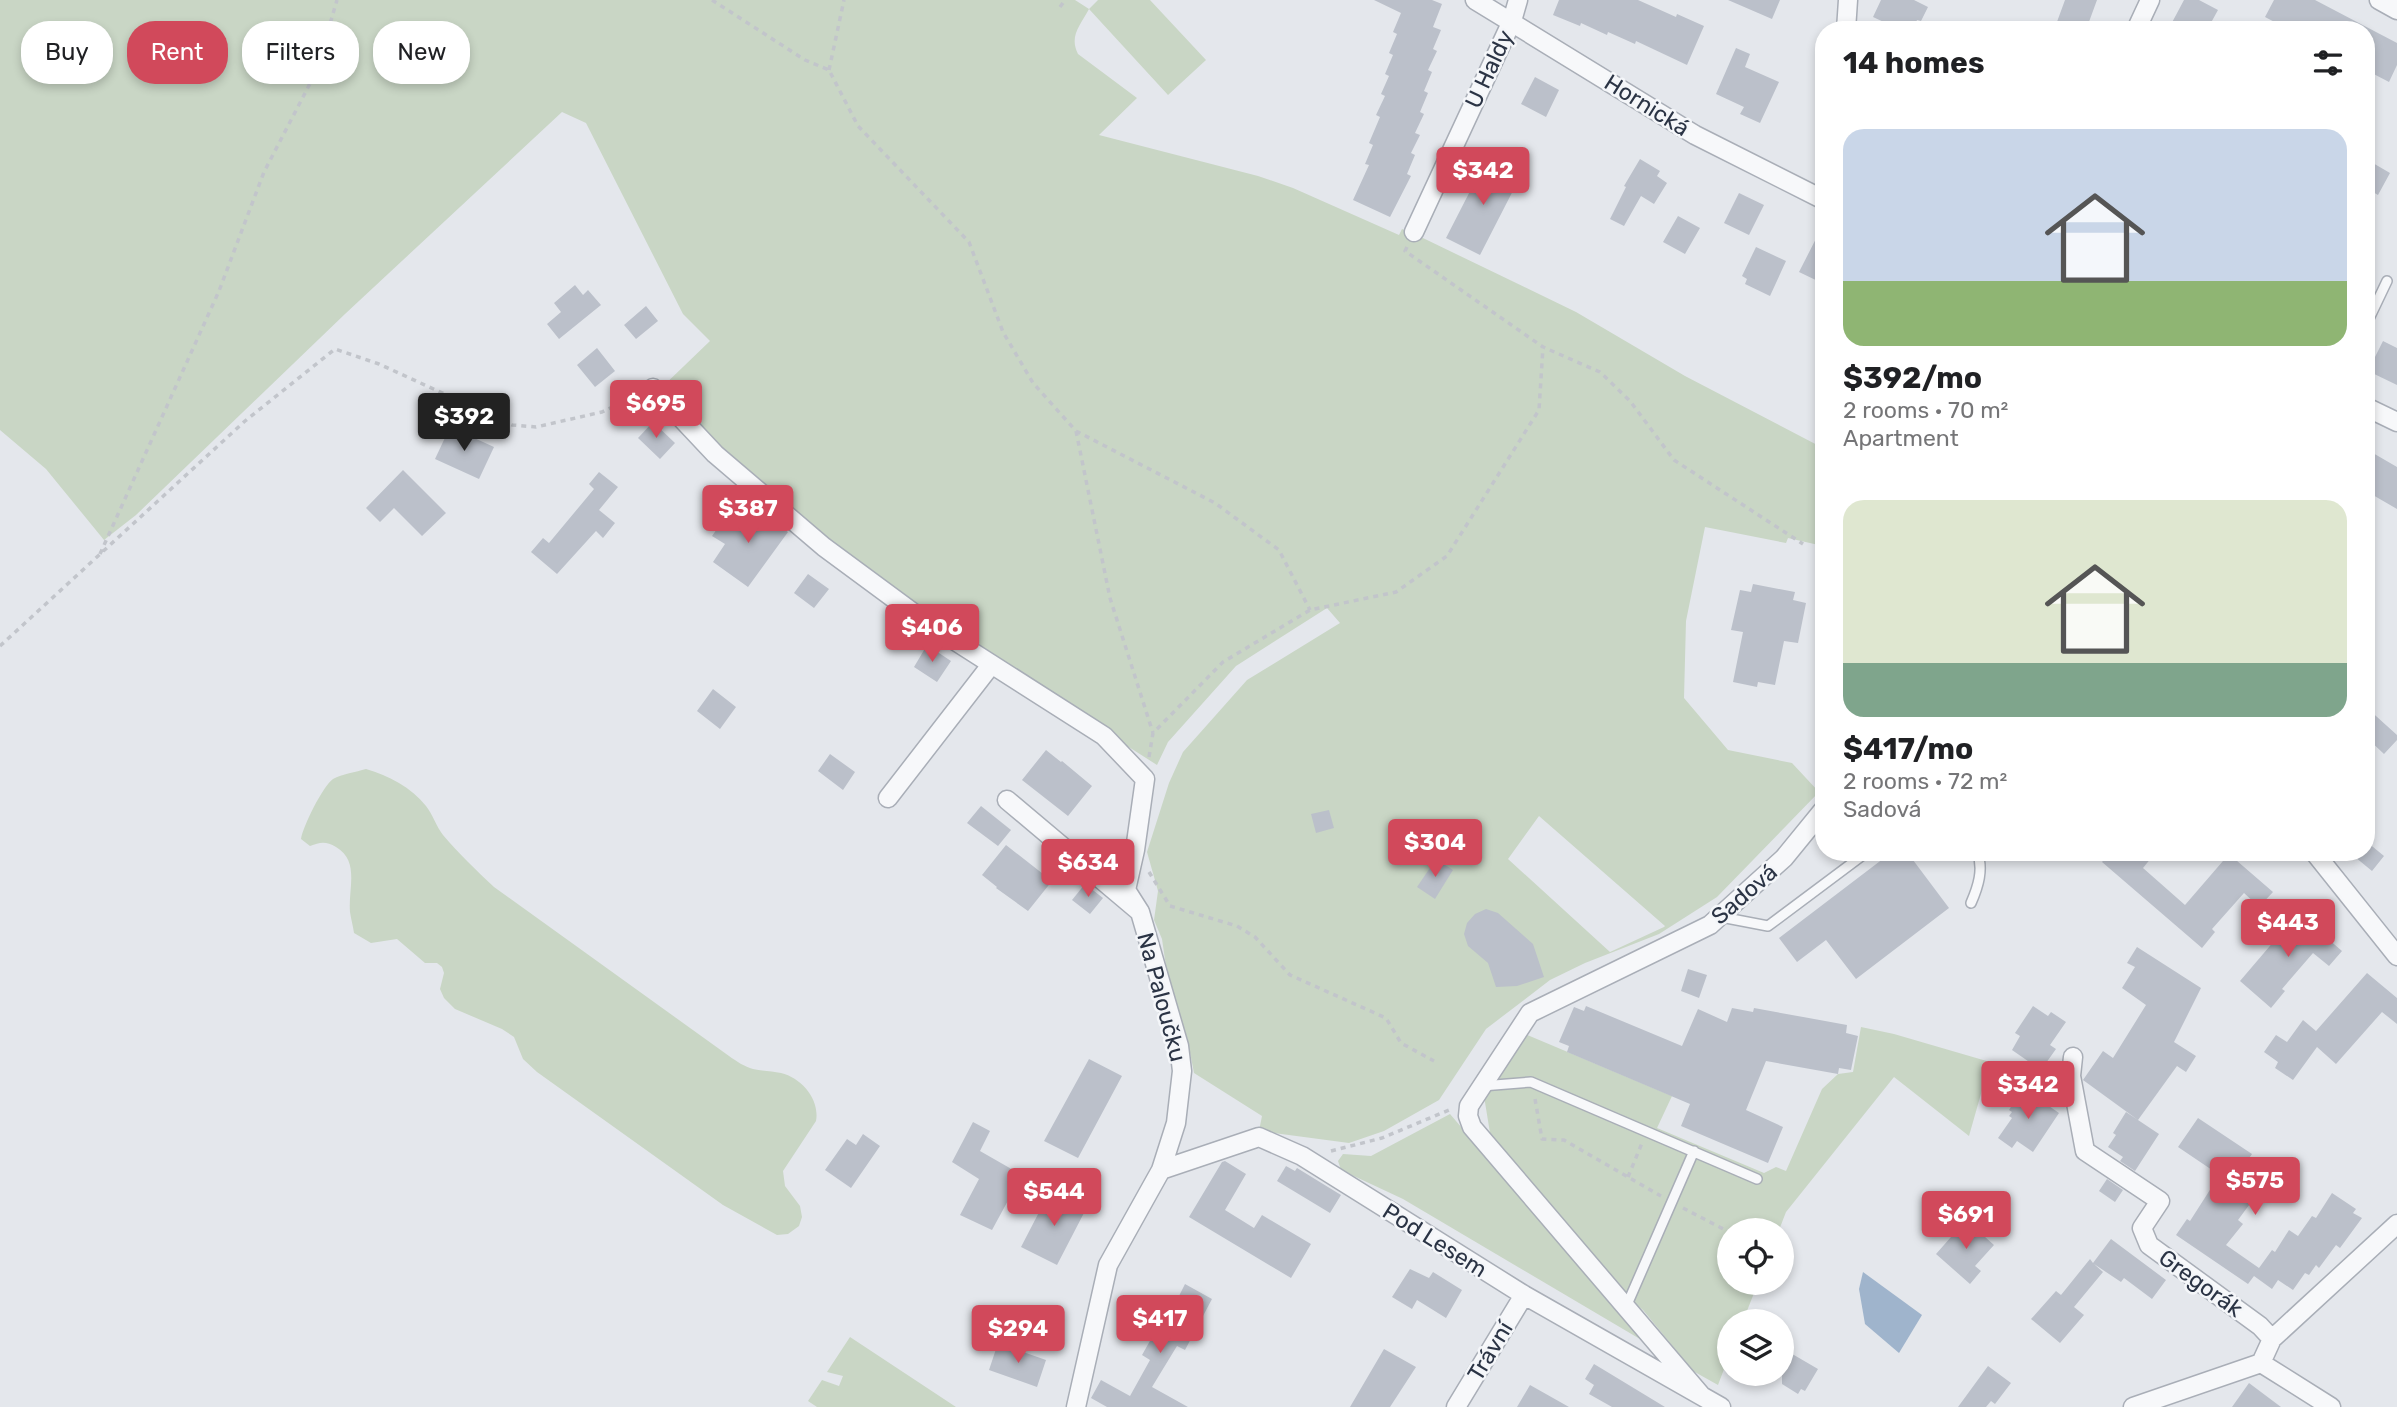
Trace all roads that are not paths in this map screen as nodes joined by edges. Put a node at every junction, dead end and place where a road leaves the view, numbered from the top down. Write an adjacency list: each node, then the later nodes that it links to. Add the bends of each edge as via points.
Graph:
1 (1475, 0): 7 (street, Hornická)
2 (1518, 0): 7 (street, U Haldy)
3 (1848, 0): 8 (street)
4 (2150, 0): 9 (street)
5 (2379, 0): 6 (street)
6 (2397, 10)
7 (1512, 21): 10 (street, Hornická, via 1695,135); 11 (street, U Haldy)
8 (1847, 21)
9 (2140, 21)
10 (1815, 196)
11 (1414, 232)
12 (2387, 281): 13 (lane)
13 (2375, 307)
14 (653, 388): 17 (street, via 715,454 824,547)
15 (2375, 411): 16 (street)
16 (2397, 422)
17 (991, 665): 18 (street); 25 (street, via 1104,736 1145,779 1126,890)
18 (888, 798)
19 (1007, 800): 25 (street, Na Paloučku)
20 (1815, 820): 26 (street, Sadová, via 1784,859)
21 (1855, 861): 26 (lane, via 1768,926)
22 (1981, 861): 24 (lane)
23 (2321, 861): 27 (street)
24 (1971, 903)
25 (1140, 912): 32 (street, Na Paloučku, via 1182,1071 1176,1124)
26 (1721, 917): 29 (street, Sadová, via 1530,1013)
27 (2397, 956)
28 (2073, 1057): 37 (street, Gregorák, via 2071,1076 2085,1151 2160,1201 2142,1228 2149,1245)
29 (1480, 1086): 30 (street, Sadová); 31 (lane, via 1531,1082)
30 (1469, 1106): 36 (street, Pod Lesem, via 1472,1127)
31 (1693, 1151): 33 (lane); 36 (lane)
32 (1161, 1170): 35 (street, Pod Lesem, via 1259,1137 1302,1156); 40 (street, via 1108,1265)
33 (1757, 1179)
34 (2397, 1224): 37 (street)
35 (1524, 1295): 39 (street, Pod Lesem); 41 (street, Trávní)
36 (1626, 1307): 39 (street, Pod Lesem)
37 (2272, 1339): 38 (street)
38 (2261, 1363): 43 (street); 44 (street)
39 (1701, 1395): 42 (street, Pod Lesem)
40 (1076, 1407)
41 (1456, 1407)
42 (1721, 1407)
43 (2133, 1407)
44 (2331, 1407)

